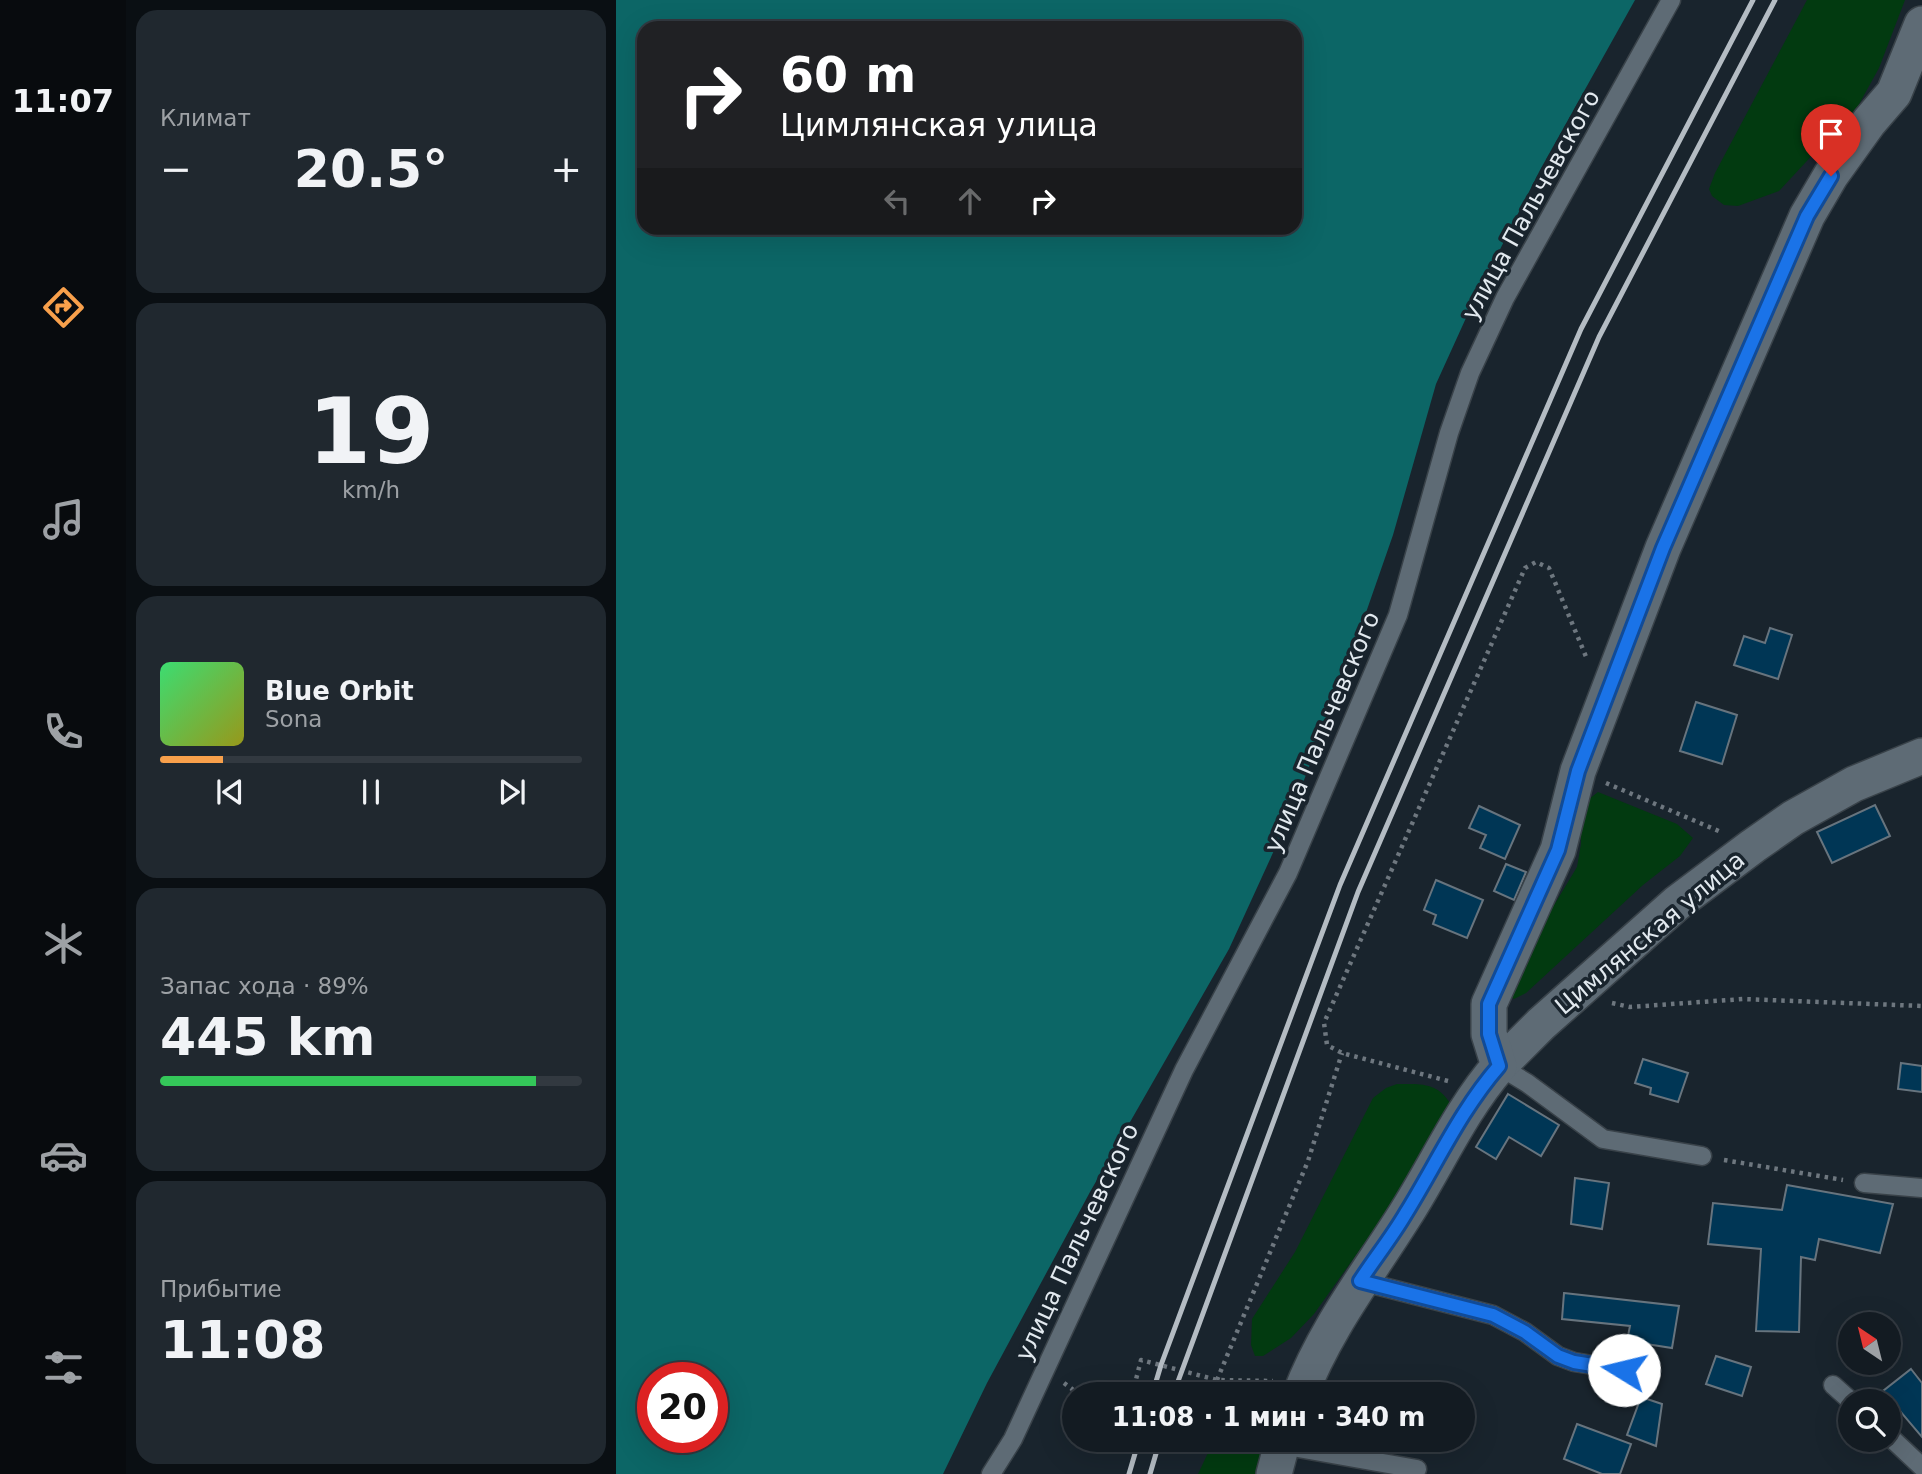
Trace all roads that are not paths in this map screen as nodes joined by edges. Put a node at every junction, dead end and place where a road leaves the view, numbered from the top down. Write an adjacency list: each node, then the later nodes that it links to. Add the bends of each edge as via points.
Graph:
1 (1671, 0): 17 (lane, улица Пальчевского, via 1505,298 1470,373 1398,615 1288,873 1184,1070 1013,1439)
2 (1922, 23): 4 (street, via 1894,93 1854,143 1807,216 1663,548 1578,771 1558,850 1489,1004)
3 (1922, 756): 4 (street, Цимлянская улица, via 1854,784 1793,818 1677,903 1541,1024)
4 (1489, 1078): 5 (lane, via 1527,1083 1603,1139); 8 (street, Цимлянская улица)
5 (1702, 1156)
6 (1864, 1183): 7 (lane)
7 (1922, 1188)
8 (1360, 1281): 9 (lane, via 1493,1315 1558,1356); 10 (street, Цимлянская улица)
9 (1624, 1370)
10 (1306, 1382)
11 (1833, 1385): 12 (lane)
12 (1838, 1389)
13 (1901, 1447): 15 (lane)
14 (1279, 1453): 16 (lane)
15 (1922, 1467)
16 (1417, 1469)
17 (991, 1474)

